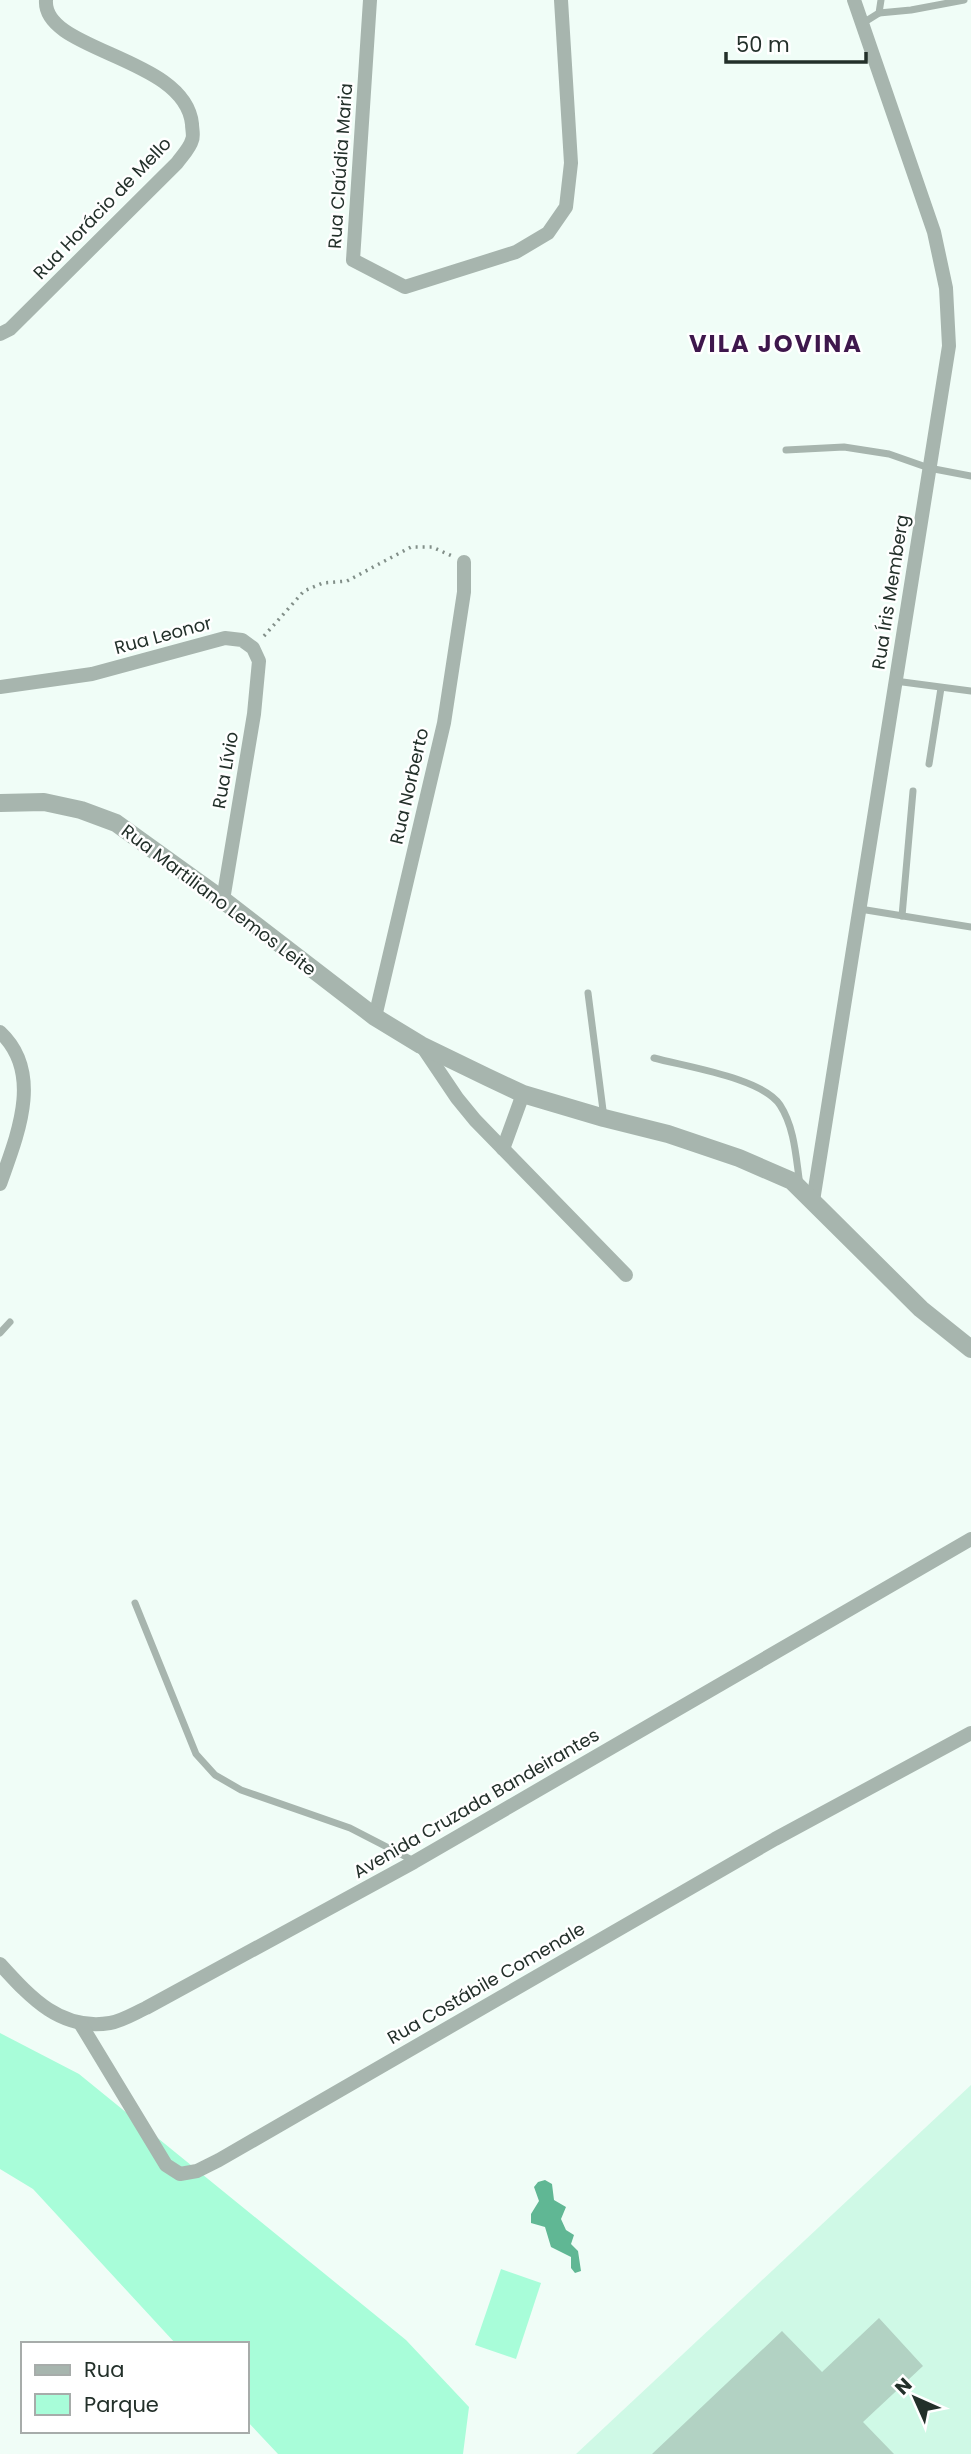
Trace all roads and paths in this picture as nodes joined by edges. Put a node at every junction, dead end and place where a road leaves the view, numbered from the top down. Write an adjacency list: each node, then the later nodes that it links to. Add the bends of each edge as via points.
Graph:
1 (46, 0): 9 (street, Rua Horácio de Mello, via 52,21 66,33 153,74 178,96 191,115 193,139 177,163)
2 (370, 0): 3 (street, Rua Claúdia Maria, via 353,260 405,287 516,252 548,233 566,207 571,163)
3 (561, 0)
4 (854, 0): 8 (street, Rua Íris Memberg)
5 (881, 0): 7 (lane)
6 (964, 0): 7 (lane)
7 (879, 13): 8 (lane)
8 (862, 23): 11 (street, Rua Íris Memberg, via 934,232 946,288 949,346)
9 (0, 334)
10 (786, 450): 11 (lane, via 844,447 889,454)
11 (929, 468): 12 (lane); 15 (street, Rua Íris Memberg)
12 (971, 476)
13 (464, 562): 14 (path, via 432,547 411,547 347,581 304,591); 27 (street, Rua Norberto, via 444,723)
14 (253, 648): 16 (street, Rua Leonor, via 242,640 225,638 92,674); 22 (street, Rua Lívio, via 259,662 254,714)
15 (895, 681): 17 (lane); 23 (street, Rua Íris Memberg)
16 (0, 687)
17 (941, 688): 18 (lane); 19 (lane)
18 (971, 691)
19 (929, 764)
20 (912, 791): 24 (lane)
21 (0, 803): 22 (street, Rua Martiliano Lemos Leite, via 44,802 116,823)
22 (223, 900): 27 (street, Rua Martiliano Lemos Leite)
23 (859, 909): 24 (lane); 35 (street, Rua Íris Memberg)
24 (902, 916): 25 (lane)
25 (971, 927)
26 (588, 993): 32 (lane)
27 (375, 1017): 29 (street, Rua Martiliano Lemos Leite)
28 (0, 1032): 34 (street, via 21,1061 25,1087 19,1128)
29 (421, 1045): 31 (street, Rua Martiliano Lemos Leite); 33 (street, Rua Martiliano Lemos Leite, via 457,1098)
30 (654, 1058): 35 (lane, via 756,1085 772,1095 791,1132)
31 (523, 1094): 32 (street, Rua Martiliano Lemos Leite); 33 (street)
32 (604, 1118): 35 (street, Rua Martiliano Lemos Leite, via 739,1158 792,1181)
33 (503, 1149): 36 (street, Rua Martiliano Lemos Leite)
34 (0, 1184)
35 (807, 1195): 39 (street, Rua Martiliano Lemos Leite, via 922,1310)
36 (626, 1275)
37 (10, 1322): 38 (lane)
38 (0, 1333)
39 (971, 1349)
40 (971, 1539): 43 (street, Avenida Cruzada Bandeirantes)
41 (135, 1603): 43 (lane, via 196,1754 215,1775 241,1790 350,1828)
42 (971, 1733): 45 (street, Rua Costábile Comenale, via 775,1839 197,2171 180,2174 166,2165)
43 (414, 1862): 45 (street, Avenida Cruzada Bandeirantes, via 146,2008 111,2023)
44 (0, 1964): 45 (street, Avenida Cruzada Bandeirantes, via 47,2011)
45 (80, 2023)

